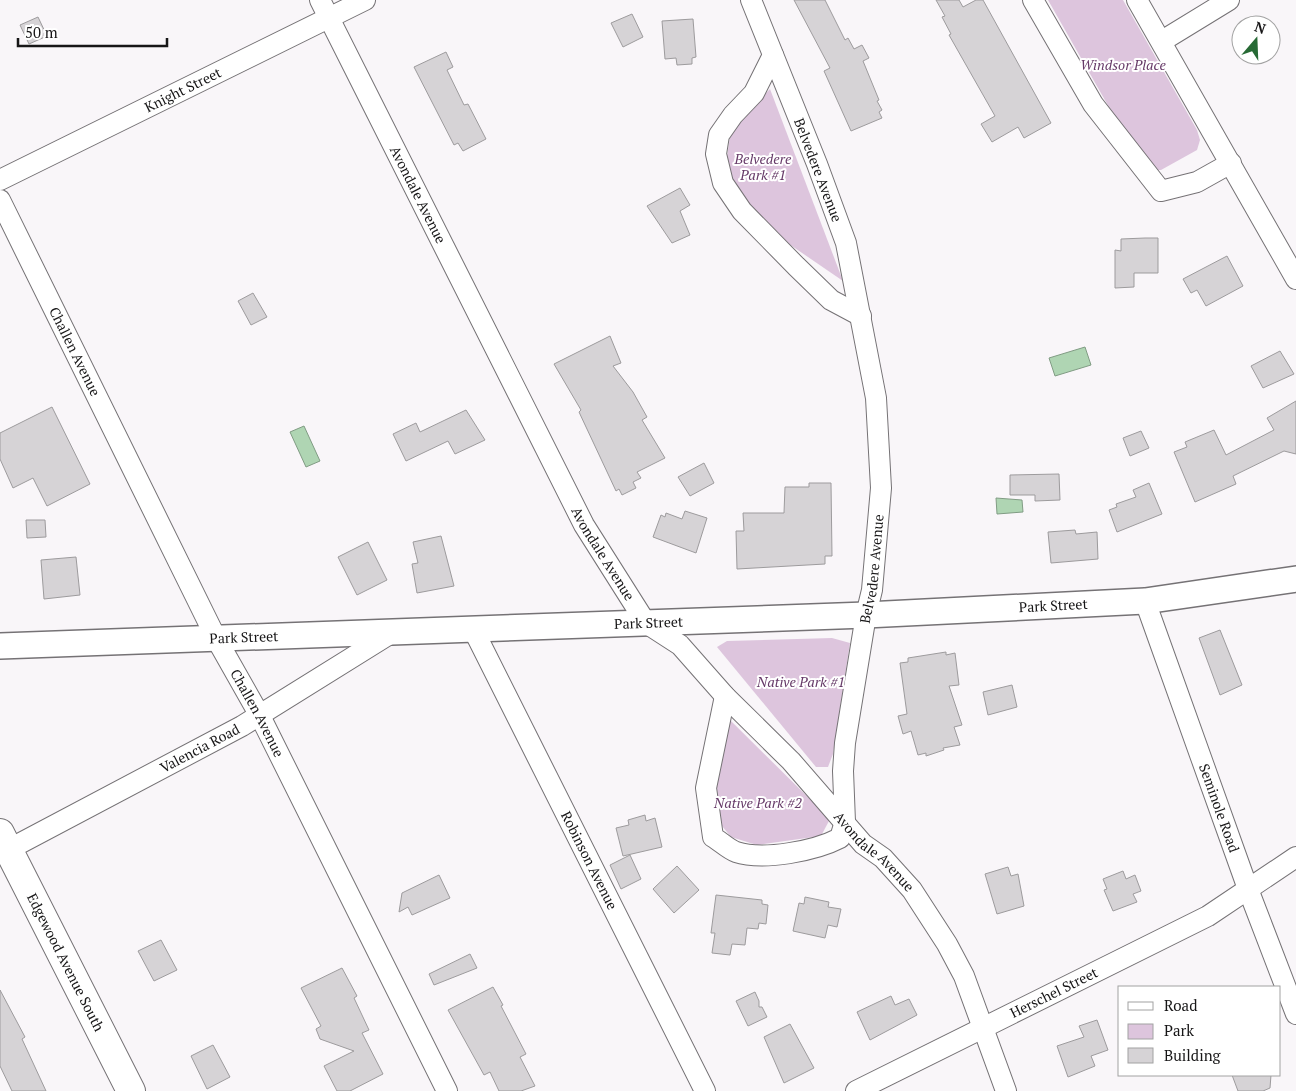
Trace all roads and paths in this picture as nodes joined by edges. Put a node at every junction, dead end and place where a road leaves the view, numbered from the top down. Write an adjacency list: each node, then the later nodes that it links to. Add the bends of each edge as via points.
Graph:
1 (320, 0): 7 (street, Avondale Avenue)
2 (365, 0): 7 (street, Knight Street)
3 (751, 0): 9 (street, Belvedere Avenue)
4 (1033, 0): 10 (street, via 1093,104 1161,191 1197,182)
5 (1137, 0): 8 (street)
6 (1229, 0): 8 (street)
7 (329, 18): 11 (street, Knight Street); 18 (street, Avondale Avenue, via 584,525)
8 (1162, 40): 10 (street)
9 (773, 55): 14 (street, Belvedere Avenue, via 846,243); 14 (street, via 754,93 719,135 716,154 723,182 742,211 831,300)
10 (1231, 163): 13 (street)
11 (0, 180)
12 (0, 200): 21 (street, Challen Avenue)
13 (1296, 279)
14 (861, 316): 17 (street, Belvedere Avenue, via 876,398 881,488 872,590)
15 (1296, 579): 16 (street, Park Street)
16 (1145, 601): 17 (street, Park Street); 28 (street, Seminole Road)
17 (866, 615): 18 (street, Park Street); 25 (street, Belvedere Avenue, via 845,743)
18 (646, 622): 19 (street, Park Street); 23 (street, Avondale Avenue, via 680,645)
19 (473, 629): 20 (street, Park Street); 33 (street, Robinson Avenue)
20 (393, 632): 21 (street, Park Street); 24 (street, Valencia Road)
21 (217, 640): 22 (street, Park Street); 24 (street, Challen Avenue)
22 (0, 646)
23 (725, 696): 25 (street, Avondale Avenue); 25 (street, via 706,788 713,836 735,852 757,856 823,847 840,838)
24 (260, 716): 26 (street, Valencia Road, via 68,816); 32 (street, Challen Avenue)
25 (845, 822): 30 (street, Avondale Avenue, via 863,844 883,858 905,881 923,905 964,976)
26 (3, 846): 31 (main road, Edgewood Avenue South)
27 (1296, 857): 28 (street, Herschel Street)
28 (1248, 889): 29 (street, Seminole Road); 30 (street, Herschel Street, via 1208,916)
29 (1294, 1002)
30 (983, 1027): 34 (street, Herschel Street); 35 (street, Avondale Avenue)
31 (131, 1091)
32 (447, 1091)
33 (705, 1091)
34 (856, 1091)
35 (1006, 1091)

